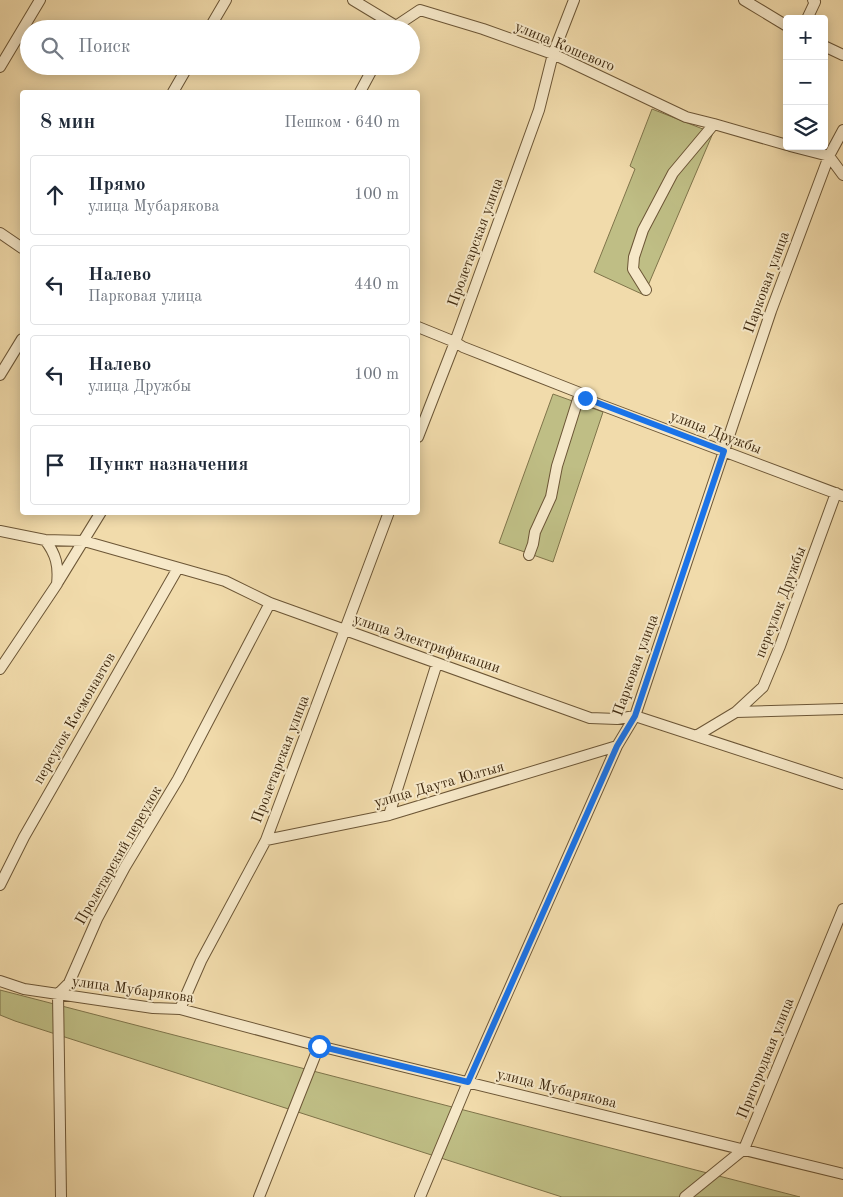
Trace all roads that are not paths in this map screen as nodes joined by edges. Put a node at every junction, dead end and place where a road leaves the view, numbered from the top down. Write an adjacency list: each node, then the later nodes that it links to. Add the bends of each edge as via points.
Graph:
1 (40, 0): 10 (street)
2 (226, 0): 11 (street)
3 (353, 0): 12 (street)
4 (426, 0): 8 (street)
5 (574, 0): 17 (street, Пролетарская улица)
6 (744, 0): 14 (street)
7 (813, 0): 9 (street, via 816,2)
8 (420, 10): 13 (street); 17 (street, улица Кошевого)
9 (809, 15)
10 (28, 20)
11 (214, 20)
12 (384, 20)
13 (405, 20)
14 (783, 24)
15 (20, 34): 19 (street)
16 (828, 48): 18 (street)
17 (553, 54): 24 (street, улица Кошевого, via 686,117); 35 (street, Пролетарская улица, via 539,110)
18 (843, 55)
19 (0, 68)
20 (183, 75): 22 (street)
21 (369, 75): 23 (street)
22 (174, 90)
23 (361, 90)
24 (714, 124): 26 (street, улица Кошевого); 32 (street, via 673,173 643,230 633,269)
25 (843, 130): 28 (street, Парковая улица)
26 (783, 145)
27 (804, 150): 28 (street, улица Кошевого)
28 (829, 156): 29 (street); 39 (street, Парковая улица, via 771,311)
29 (843, 175)
30 (0, 233): 31 (street)
31 (20, 247)
32 (646, 290)
33 (420, 328): 35 (street, улица Дружбы)
34 (20, 342): 36 (street)
35 (455, 342): 37 (street, улица Дружбы); 38 (street, Пролетарская улица)
36 (0, 375)
37 (580, 393): 39 (street, улица Дружбы, via 585,398); 46 (street, via 557,466 551,497 535,532)
38 (420, 432)
39 (724, 451): 40 (street, улица Дружбы); 55 (street, Парковая улица)
40 (840, 494): 54 (street, переулок Дружбы, via 763,687)
41 (99, 515): 45 (street)
42 (388, 515): 50 (street, Пролетарская улица)
43 (0, 531): 44 (street, улица Электрификации)
44 (45, 540): 45 (street, улица Электрификации); 48 (street, via 59,569)
45 (84, 541): 47 (street, улица Электрификации); 48 (street)
46 (529, 555)
47 (178, 568): 49 (street, улица Электрификации, via 226,581); 61 (street, переулок Космонавтов, via 24,837)
48 (57, 584): 52 (street)
49 (270, 603): 50 (street, улица Электрификации); 64 (street, Пролетарский переулок, via 178,780 97,919 69,983)
50 (344, 630): 51 (street, улица Электрификации); 60 (street, Пролетарская улица)
51 (437, 662): 55 (street, улица Электрификации, via 590,718); 59 (street)
52 (0, 669)
53 (843, 708): 54 (street)
54 (736, 712): 56 (street)
55 (635, 716): 56 (street, улица Электрификации); 57 (street, Парковая улица)
56 (696, 736): 58 (street, улица Электрификации)
57 (617, 746): 59 (street, улица Даута Юлтыя); 67 (street, Парковая улица)
58 (843, 784)
59 (389, 815): 60 (street, улица Даута Юлтыя)
60 (266, 840): 65 (street, Пролетарская улица, via 201,962)
61 (0, 885)
62 (843, 909): 68 (street, Пригородная улица)
63 (0, 980): 64 (street, улица Мубарякова, via 24,989)
64 (58, 994): 65 (street, улица Мубарякова); 70 (street)
65 (180, 1009): 66 (street, улица Мубарякова)
66 (319, 1046): 67 (street, улица Мубарякова); 71 (street)
67 (468, 1082): 68 (street, улица Мубарякова); 72 (street, Парковая улица)
68 (744, 1149): 69 (street, улица Мубарякова); 73 (street, Пригородная улица)
69 (843, 1174)
70 (61, 1197)
71 (259, 1197)
72 (420, 1197)
73 (685, 1197)

